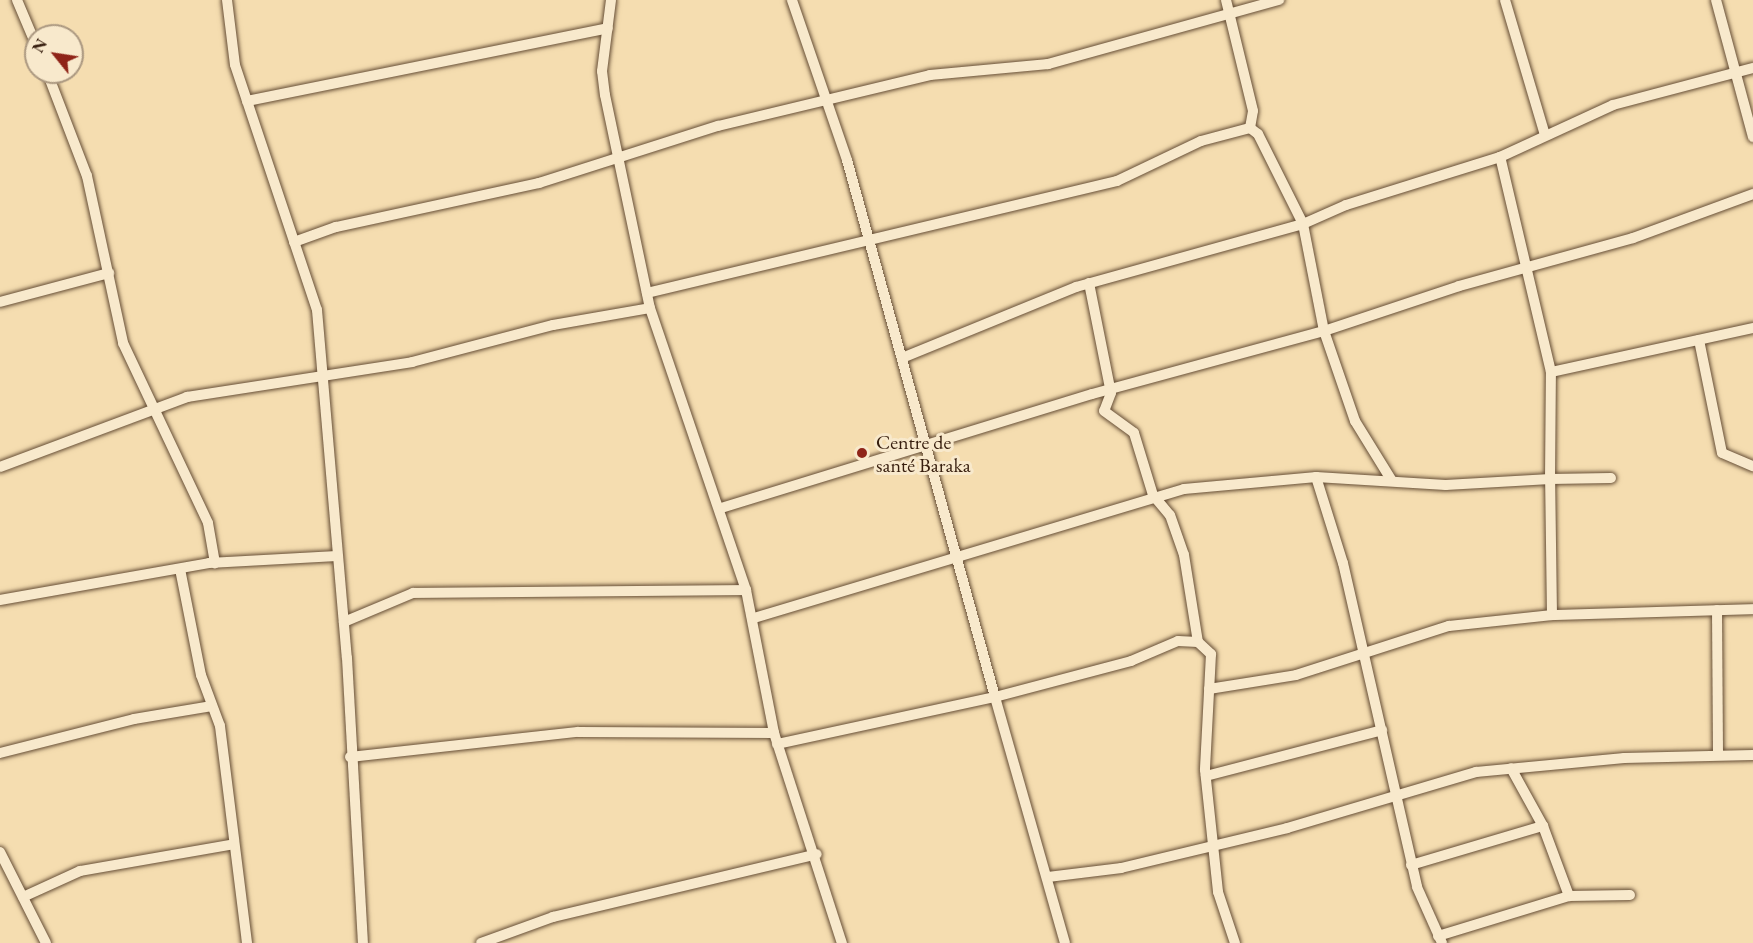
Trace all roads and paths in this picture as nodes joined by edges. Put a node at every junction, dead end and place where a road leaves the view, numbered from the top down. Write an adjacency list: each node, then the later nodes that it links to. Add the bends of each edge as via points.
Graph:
1 (17, 0): 10 (street)
2 (227, 0): 15 (street)
3 (610, 0): 11 (street)
4 (792, 0): 16 (street)
5 (1226, 0): 9 (street)
6 (1279, 0): 9 (street)
7 (1505, 0): 18 (street)
8 (1716, 0): 13 (street)
9 (1229, 12): 16 (street, via 1048,64 930,75); 17 (street, via 1253,111)
10 (27, 24)
11 (608, 28): 15 (street); 21 (street, via 602,70)
12 (1753, 68): 13 (street)
13 (1737, 73): 18 (street, via 1613,105); 19 (street)
14 (52, 84): 27 (street, via 82,157)
15 (247, 101): 24 (street)
16 (825, 104): 21 (street, via 718,126); 25 (street)
17 (1250, 128): 23 (street, via 1258,134); 25 (street, via 1201,141 1117,182)
18 (1545, 135): 20 (street)
19 (1753, 137)
20 (1500, 157): 23 (street, via 1346,205); 26 (street)
21 (621, 158): 24 (street); 29 (street)
22 (1753, 194): 26 (street, via 1633,238)
23 (1303, 224): 28 (street); 33 (street)
24 (294, 242): 37 (street, via 317,310)
25 (870, 242): 29 (street); 35 (street)
26 (1529, 265): 33 (street); 36 (street)
27 (109, 273): 30 (street); 39 (street, via 123,343)
28 (1089, 283): 35 (street); 38 (street)
29 (647, 293): 31 (street)
30 (0, 302)
31 (650, 308): 37 (street); 48 (street)
32 (1753, 328): 34 (street)
33 (1324, 331): 38 (street); 46 (street, via 1355,420)
34 (1699, 340): 36 (street); 41 (street, via 1722,453)
35 (902, 358): 40 (street)
36 (1551, 372): 45 (street)
37 (321, 377): 39 (street, via 187,397); 49 (street)
38 (1111, 393): 40 (street); 47 (street, via 1104,411 1134,433)
39 (157, 408): 42 (street); 51 (street, via 208,524)
40 (923, 447): 48 (street); 50 (street)
41 (1753, 466)
42 (0, 467)
43 (1316, 477): 46 (street); 47 (street); 61 (street)
44 (1611, 478): 45 (street)
45 (1550, 479): 46 (street, via 1466,485); 57 (street)
46 (1392, 481)
47 (1153, 495): 50 (street, via 1108,516); 60 (street, via 1170,515 1184,555)
48 (721, 508): 53 (street)
49 (337, 556): 51 (street); 59 (street)
50 (952, 556): 58 (street); 63 (street)
51 (215, 563): 52 (street)
52 (180, 569): 54 (street); 64 (street, via 201,675)
53 (746, 590): 58 (street); 59 (street, via 413,592)
54 (0, 600)
55 (1753, 609): 56 (street)
56 (1717, 610): 57 (street); 68 (street)
57 (1552, 615): 61 (street, via 1431,629)
58 (754, 618): 66 (street)
59 (344, 622): 70 (street)
60 (1198, 642): 62 (street, via 1211,654); 63 (street, via 1178,641 1131,661)
61 (1364, 655): 62 (street, via 1296,675); 65 (street)
62 (1209, 689): 72 (street)
63 (995, 697): 66 (street); 80 (street)
64 (212, 706): 67 (street, via 134,719); 75 (street, via 220,726)
65 (1382, 730): 72 (street); 73 (street)
66 (776, 739): 70 (street, via 578,732); 78 (street)
67 (0, 753)
68 (1718, 755): 69 (street); 71 (street)
69 (1753, 755)
70 (350, 757): 87 (street)
71 (1511, 768): 73 (street, via 1476,772); 74 (street)
72 (1206, 776): 76 (street)
73 (1399, 796): 76 (street); 79 (street)
74 (1544, 826): 79 (street); 82 (street)
75 (234, 844): 83 (street, via 80,871); 86 (street)
76 (1214, 844): 80 (street, via 1121,868); 91 (street, via 1218,892)
77 (0, 852): 83 (street)
78 (817, 854): 88 (street, via 552,917); 89 (street)
79 (1411, 865): 84 (street)
80 (1048, 878): 90 (street)
81 (1630, 895): 82 (street)
82 (1569, 896): 84 (street)
83 (23, 897): 85 (street)
84 (1440, 940)
85 (46, 943)
86 (247, 943)
87 (363, 943)
88 (481, 943)
89 (842, 943)
90 (1065, 943)
91 (1235, 943)

